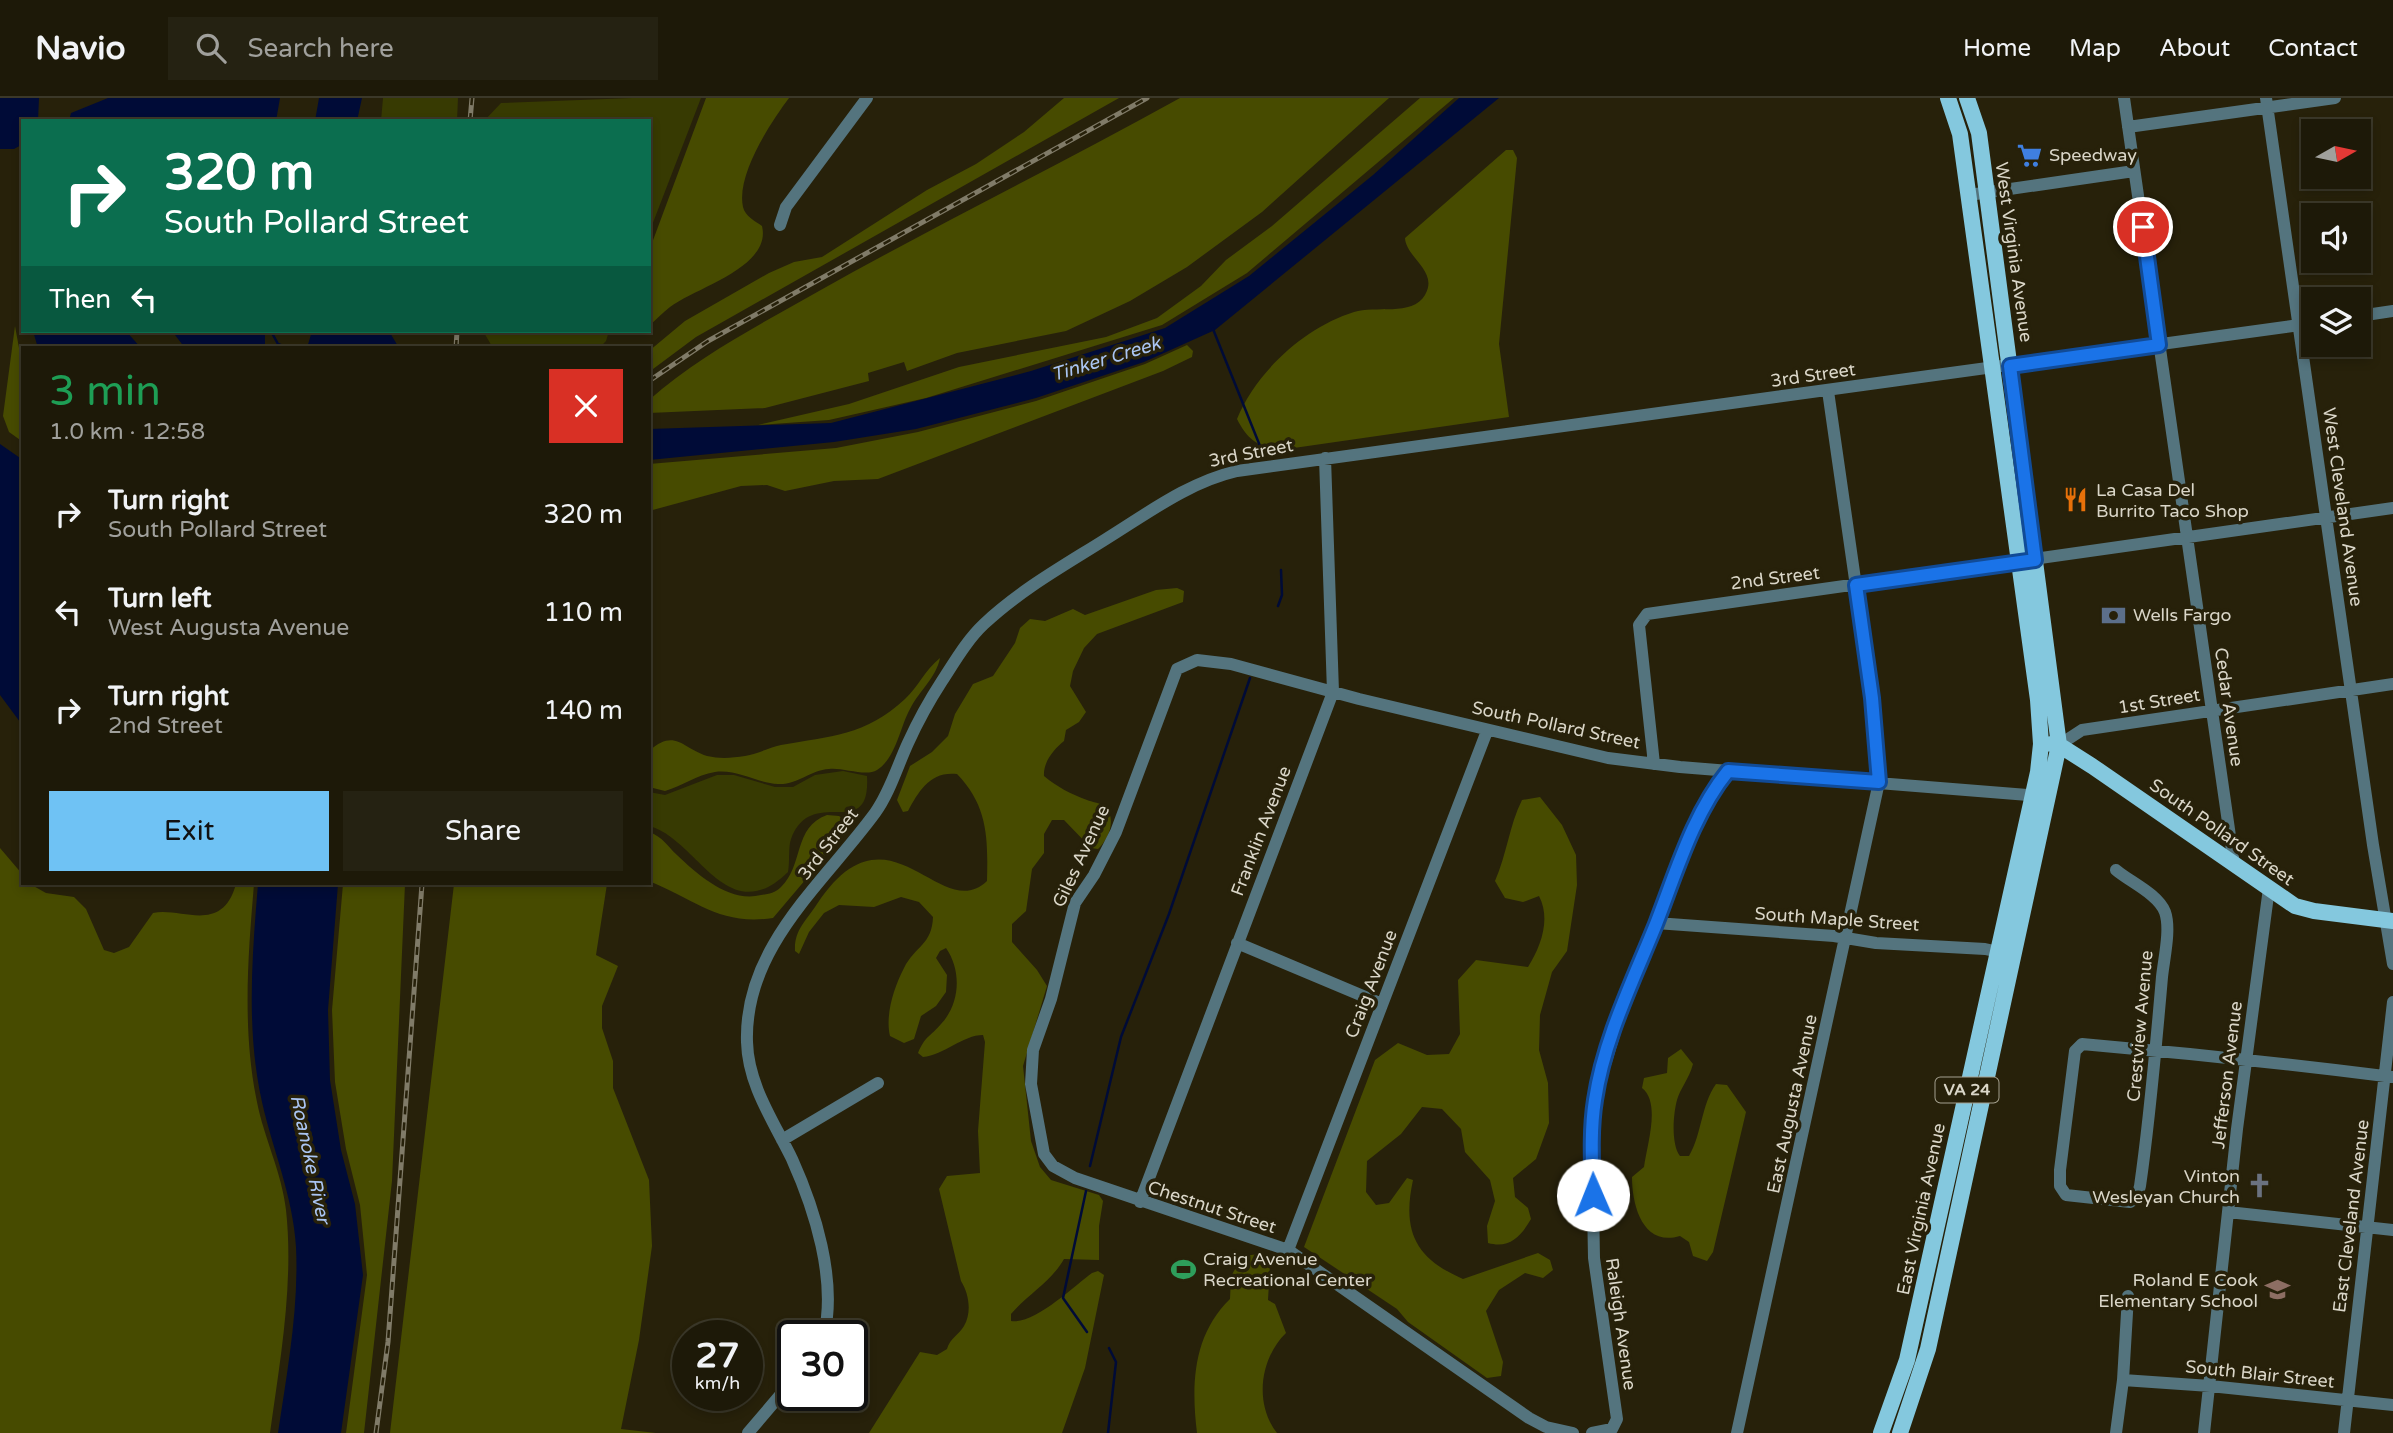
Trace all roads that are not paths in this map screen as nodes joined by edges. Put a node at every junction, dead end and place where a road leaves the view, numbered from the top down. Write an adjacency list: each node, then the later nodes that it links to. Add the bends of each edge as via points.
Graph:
1 (867, 98): 11 (street, via 786,207)
2 (1948, 98): 10 (main road, West Virginia Avenue / VA 24, via 1960,134)
3 (1967, 98): 9 (main road, West Virginia Avenue / VA 24, via 1979,133)
4 (2124, 98): 7 (street, Cedar Avenue)
5 (2335, 98): 6 (street)
6 (2267, 103): 7 (street); 14 (street, West Cleveland Avenue)
7 (2128, 127): 8 (street, Cedar Avenue)
8 (2134, 171): 9 (street); 15 (street, Cedar Avenue)
9 (1986, 193): 10 (street); 16 (main road, West Virginia Avenue / VA 24)
10 (1969, 195): 17 (main road, West Virginia Avenue / VA 24)
11 (780, 225)
12 (2393, 311): 13 (street)
13 (2371, 314)
14 (2299, 325): 15 (street, 3rd Street); 21 (street, West Cleveland Avenue)
15 (2159, 345): 16 (street, 3rd Street); 22 (street, Cedar Avenue)
16 (2010, 366): 17 (street, 3rd Street); 23 (main road, West Virginia Avenue / VA 24)
17 (1992, 368): 18 (street, 3rd Street); 24 (main road, West Virginia Avenue / VA 24)
18 (1828, 391): 19 (street, 3rd Street); 25 (street, East Augusta Avenue)
19 (1325, 458): 29 (street, Franklin Avenue); 56 (street, 3rd Street, via 1202,481 1054,572 976,632 924,708 880,806 778,936 761,965 750,1001 748,1053 760,1094)
20 (2393, 508): 21 (street, 2nd Street)
21 (2327, 519): 22 (street, 2nd Street); 28 (street, West Cleveland Avenue)
22 (2187, 538): 23 (street, 2nd Street); 30 (street, Cedar Avenue)
23 (2035, 560): 24 (street, 2nd Street); 33 (main road, West Virginia Avenue / VA 24)
24 (2018, 563): 25 (street, 2nd Street); 32 (main road, West Virginia Avenue / VA 24)
25 (1856, 585): 34 (street, 2nd Street, via 1643,617 1639,625); 36 (street, East Augusta Avenue)
26 (1188, 662): 29 (street, South Pollard Street, via 1231,664); 51 (street, Giles Avenue, via 1175,672 1116,832 1075,903)
27 (2393, 684): 28 (street, 1st Street)
28 (2351, 691): 30 (street, 1st Street); 42 (street, West Cleveland Avenue)
29 (1333, 692): 31 (street, South Pollard Street); 45 (street, Franklin Avenue)
30 (2212, 710): 33 (street, 1st Street, via 2082,730); 39 (street, Cedar Avenue)
31 (1487, 731): 34 (street, South Pollard Street); 50 (street, Craig Avenue)
32 (2041, 744): 33 (main road); 37 (main road, East Virginia Avenue / VA 24)
33 (2059, 745): 38 (main road, East Virginia Avenue / VA 24); 39 (main road, South Pollard Street)
34 (1654, 764): 35 (street, South Pollard Street)
35 (1728, 771): 36 (street, South Pollard Street); 43 (street, Raleigh Avenue, via 1686,847)
36 (1879, 782): 37 (street, South Pollard Street); 44 (street, East Augusta Avenue)
37 (2032, 794): 38 (street, South Pollard Street); 46 (main road, East Virginia Avenue / VA 24)
38 (2049, 799): 47 (main road, East Virginia Avenue / VA 24)
39 (2234, 864): 41 (main road, South Pollard Street)
40 (2116, 870): 52 (street, Crestview Avenue, via 2156,900 2166,918)
41 (2269, 888): 42 (main road, South Pollard Street, via 2304,909); 53 (street, Jefferson Avenue)
42 (2389, 921): 48 (street)
43 (1656, 923): 44 (street, South Maple Street); 71 (street, Raleigh Avenue, via 1607,1052 1593,1112 1594,1258 1616,1419 1612,1429)
44 (1846, 939): 46 (street, South Maple Street); 72 (street, East Augusta Avenue)
45 (1237, 943): 50 (street); 57 (street, Franklin Avenue)
46 (1997, 951): 47 (street, South Maple Street); 73 (main road, East Virginia Avenue / VA 24, via 1907,1360)
47 (2014, 956): 74 (main road, East Virginia Avenue / VA 24, via 1928,1349)
48 (2393, 964)
49 (2393, 1002): 54 (street, East Cleveland Avenue)
50 (1382, 1004): 61 (street, Craig Avenue)
51 (1038, 1035): 57 (street, Chestnut Street, via 1030,1079 1048,1161 1066,1175)
52 (2156, 1051): 52 (street, Crestview Avenue, via 2137,1197 2130,1202 2069,1196 2059,1181 2078,1046); 53 (street)
53 (2246, 1060): 54 (street); 58 (street, Jefferson Avenue)
54 (2389, 1077): 59 (street, East Cleveland Avenue)
55 (878, 1083): 56 (street)
56 (782, 1140): 63 (street, 3rd Street, via 803,1188 824,1265)
57 (1140, 1202): 61 (street, Chestnut Street)
58 (2228, 1212): 59 (street); 65 (street, Jefferson Avenue)
59 (2367, 1228): 60 (street); 67 (street, East Cleveland Avenue)
60 (2393, 1230)
61 (1288, 1250): 70 (street, Chestnut Street, via 1529,1418)
62 (2128, 1296): 64 (street)
63 (826, 1320)
64 (2123, 1380): 65 (street, South Blair Street); 75 (street)
65 (2210, 1385): 67 (street, South Blair Street); 76 (street, Jefferson Avenue)
66 (777, 1399): 69 (street)
67 (2348, 1400): 68 (street, South Blair Street); 77 (street, East Cleveland Avenue)
68 (2393, 1405)
69 (748, 1433)
70 (1573, 1433)
71 (1594, 1433)
72 (1737, 1433)
73 (1881, 1433)
74 (1900, 1433)
75 (2116, 1433)
76 (2204, 1433)
77 (2344, 1433)

